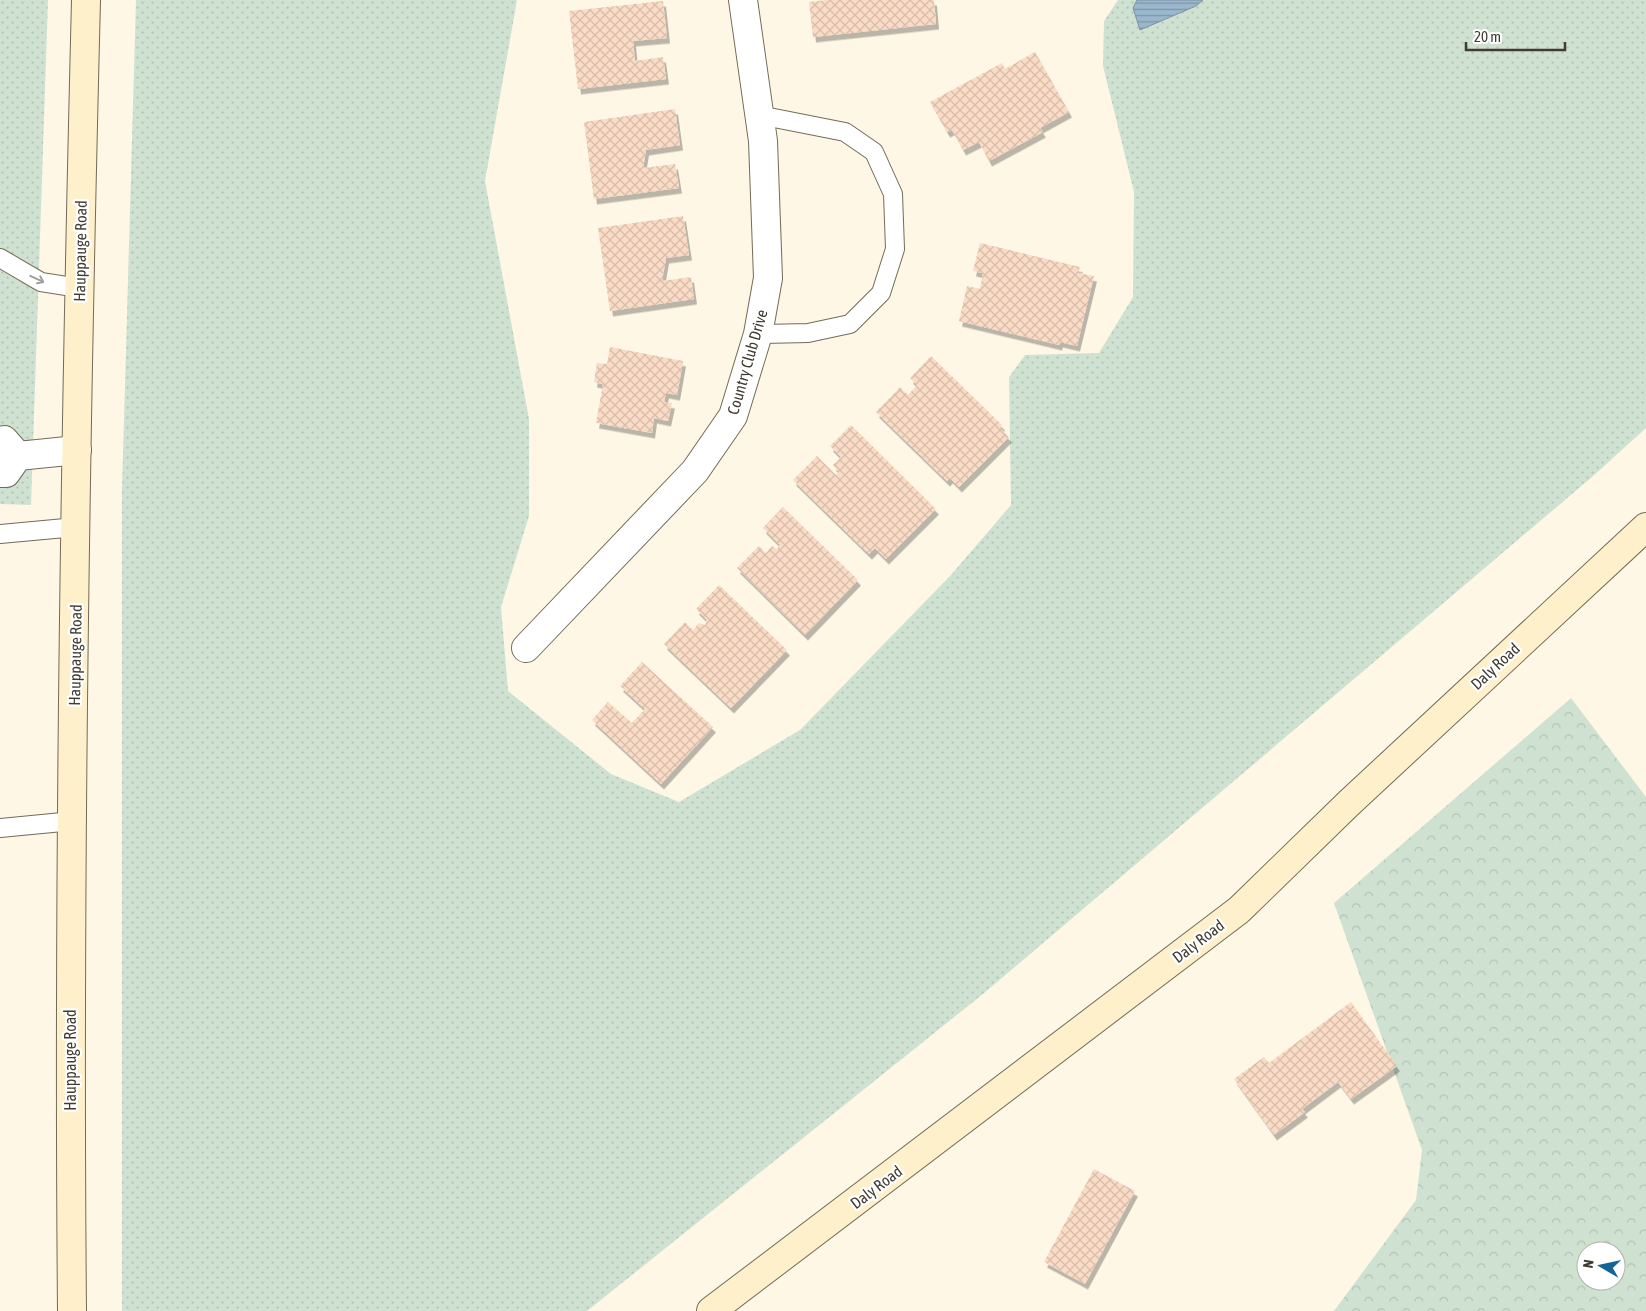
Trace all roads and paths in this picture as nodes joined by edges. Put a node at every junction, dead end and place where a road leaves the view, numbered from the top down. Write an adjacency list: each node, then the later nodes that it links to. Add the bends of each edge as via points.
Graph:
1 (86, 0): 5 (street, Hauppauge Road)
2 (743, 0): 3 (street, Country Club Drive)
3 (759, 115): 6 (street, Country Club Drive, via 763,141 768,278); 6 (lane, via 845,132 874,152 893,194 895,249 881,293 850,324 808,333)
4 (0, 258): 5 (lane, one-way to 5, via 41,282)
5 (79, 288): 7 (street, Hauppauge Road)
6 (758, 334): 12 (street, Country Club Drive, via 733,416 695,471)
7 (77, 450): 8 (street); 10 (street, Hauppauge Road)
8 (6, 457)
9 (1646, 527): 16 (street, Daly Road, via 1238,910)
10 (76, 528): 11 (lane); 13 (street, Hauppauge Road)
11 (0, 534)
12 (526, 648)
13 (73, 821): 14 (lane); 15 (street, Hauppauge Road)
14 (0, 828)
15 (72, 1311)
16 (711, 1311)

